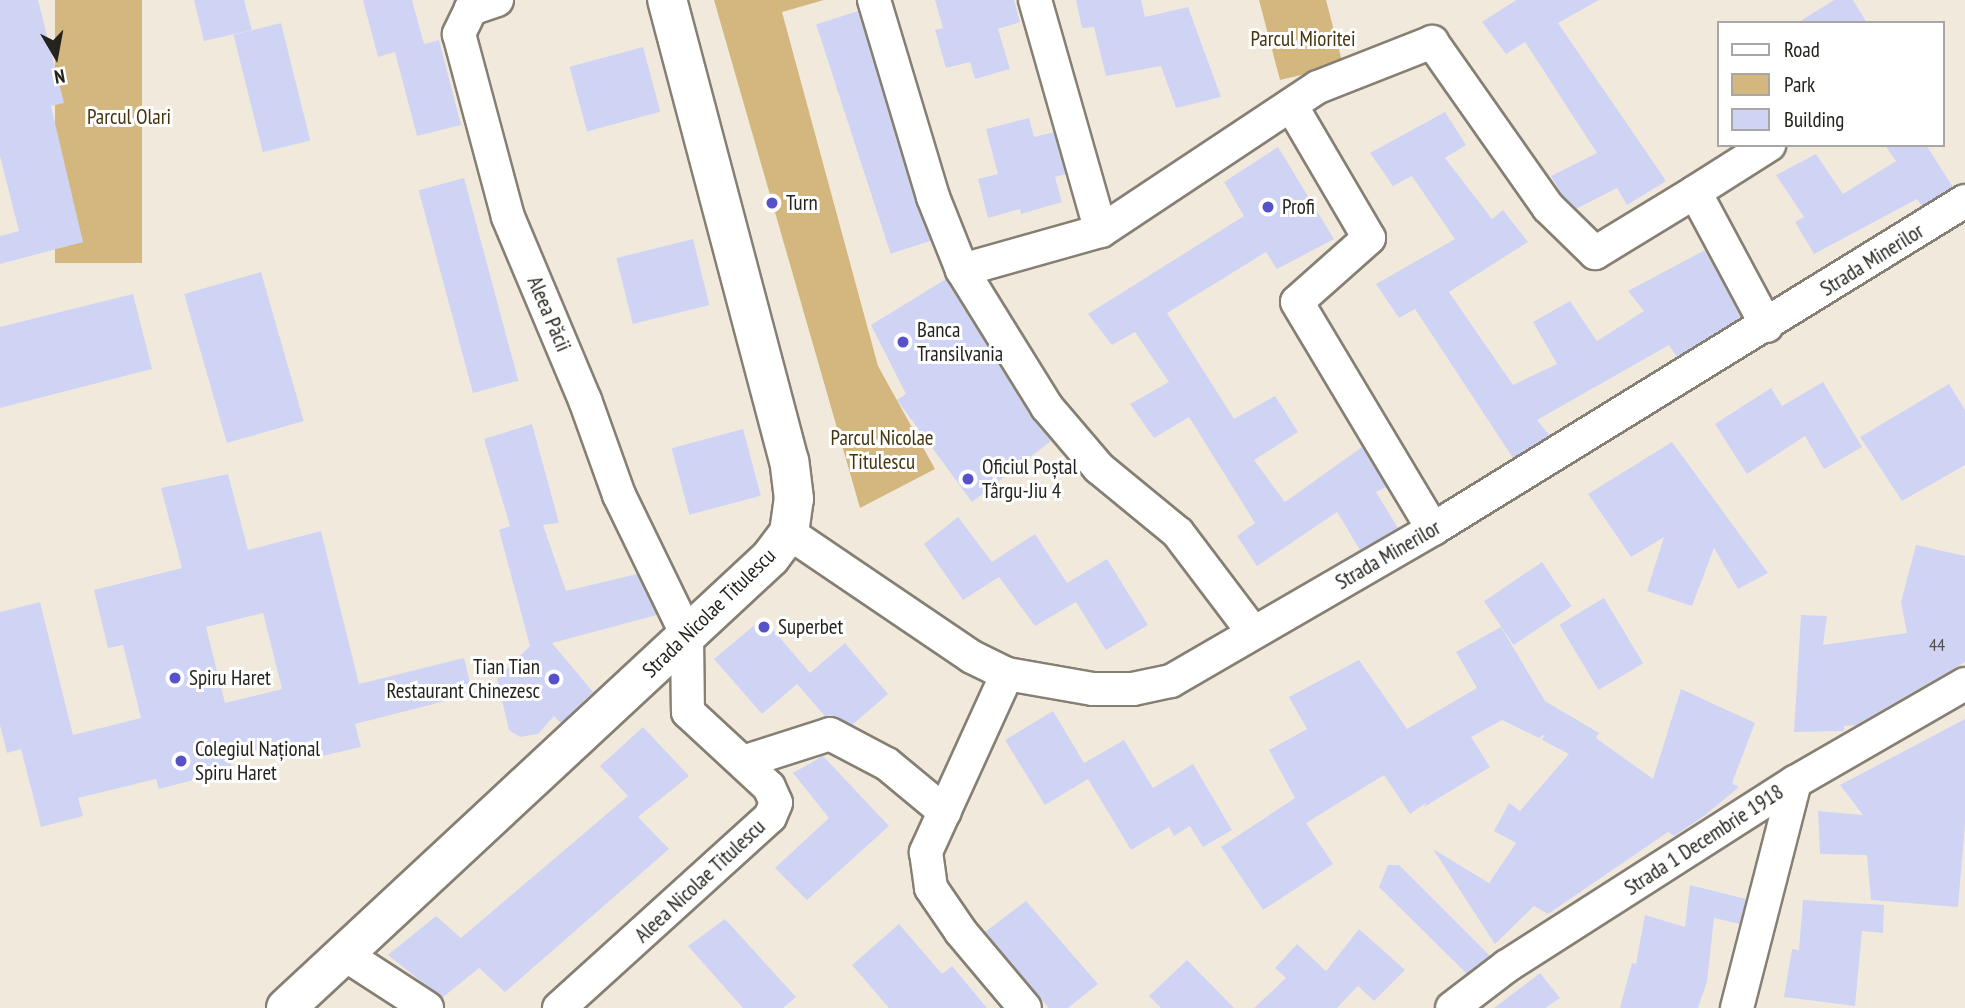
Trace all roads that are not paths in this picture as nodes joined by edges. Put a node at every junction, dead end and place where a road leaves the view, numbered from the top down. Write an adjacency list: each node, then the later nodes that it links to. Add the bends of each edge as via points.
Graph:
1 (497, 0): 15 (street, Aleea Păcii, via 471,9 459,34 508,217 620,495)
2 (667, 0): 13 (main road, Strada Nicolae Titulescu, via 789,461 794,499)
3 (874, 0): 10 (street, via 933,197)
4 (1035, 0): 9 (street)
5 (1291, 105): 7 (street, via 1318,87 1432,42 1548,207 1595,253); 9 (street); 12 (street, via 1369,238 1297,302)
6 (1766, 147): 7 (street)
7 (1695, 192): 11 (street)
8 (1965, 201): 11 (street, Strada Minerilor)
9 (1101, 231): 10 (street)
10 (962, 270): 14 (street, via 1047,407 1099,468 1178,533)
11 (1767, 326): 12 (street, Strada Minerilor)
12 (1433, 529): 14 (street, Strada Minerilor)
13 (789, 533): 15 (main road, Strada Nicolae Titulescu, via 770,558); 16 (street, Strada Minerilor, via 972,657)
14 (1253, 632): 16 (street, Strada Minerilor, via 1171,681 1133,689 1093,689)
15 (687, 635): 18 (street, Aleea Nicolae Titulescu, via 688,712); 21 (main road, Strada Nicolae Titulescu)
16 (1007, 674): 20 (street, via 958,773)
17 (1965, 684): 19 (street, Strada 1 Decembrie 1918)
18 (743, 762): 20 (street, via 830,734 887,764); 24 (street, Aleea Nicolae Titulescu, via 769,788 776,803 770,817)
19 (1795, 782): 26 (street, Strada 1 Decembrie 1918, via 1507,966); 27 (street)
20 (945, 812): 25 (street, via 926,852 931,888 961,932)
21 (344, 954): 22 (main road, Strada Nicolae Titulescu); 23 (street)
22 (286, 1008)
23 (427, 1008)
24 (559, 1008)
25 (1025, 1008)
26 (1452, 1008)
27 (1737, 1008)

